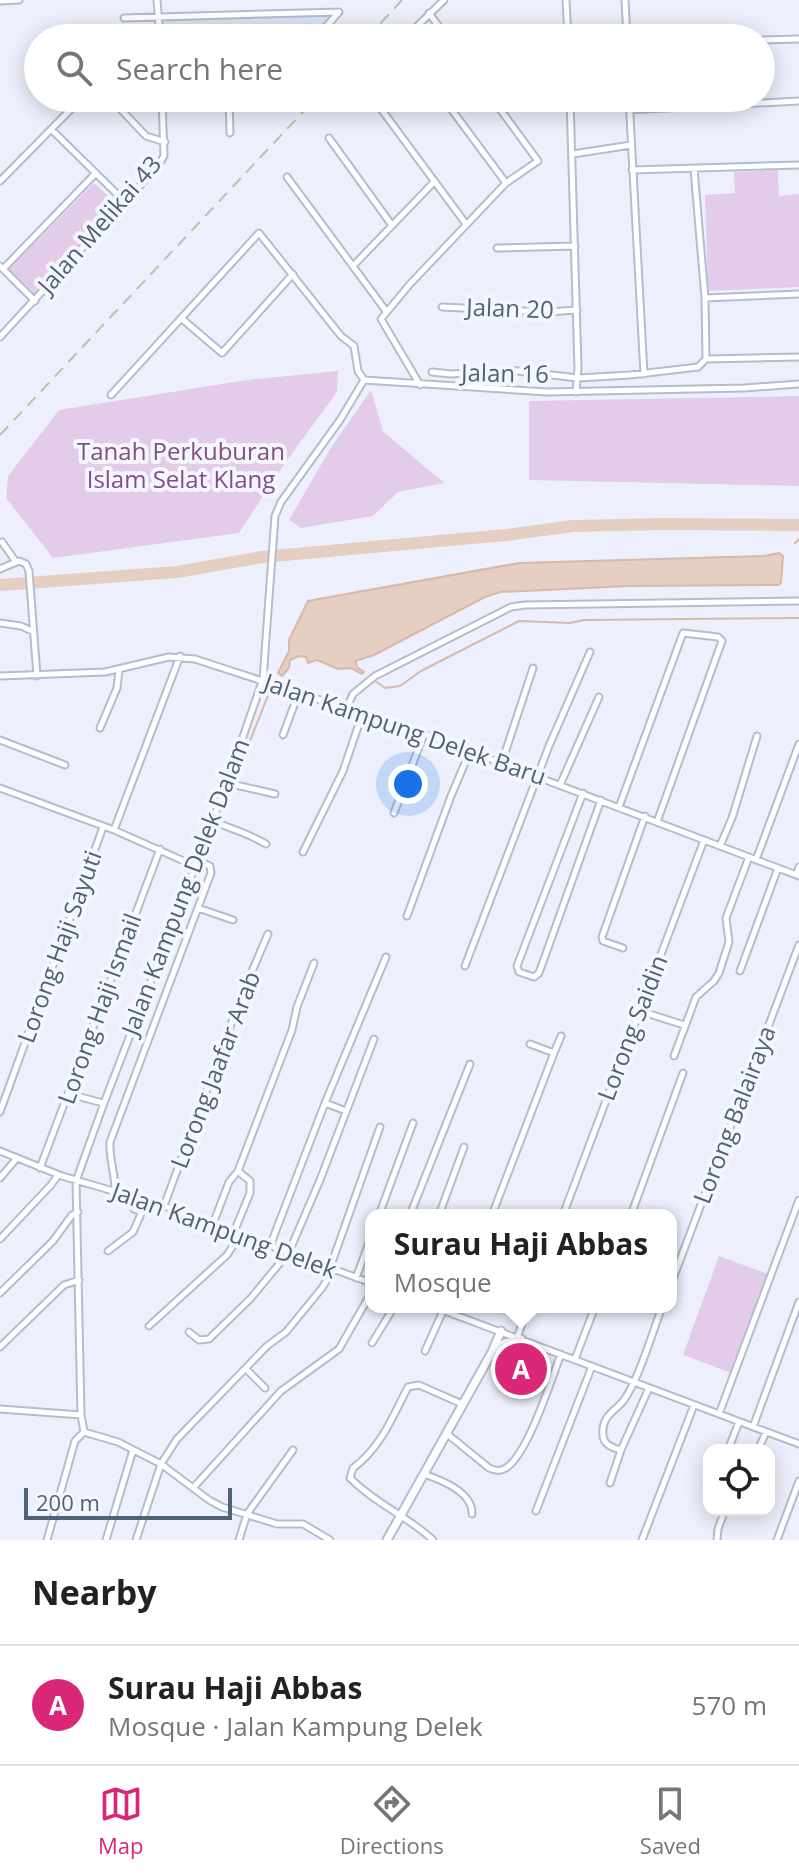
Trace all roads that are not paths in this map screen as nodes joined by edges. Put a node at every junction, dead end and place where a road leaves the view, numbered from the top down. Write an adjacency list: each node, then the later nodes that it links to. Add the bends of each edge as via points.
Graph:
1 (19, 0): 6 (street)
2 (157, 0): 8 (street)
3 (444, 0): 7 (street)
4 (566, 0): 14 (street)
5 (625, 0): 15 (street)
6 (0, 1)
7 (428, 13): 12 (street); 13 (street)
8 (159, 17): 9 (street); 10 (street); 11 (street, via 339,12)
9 (124, 18)
10 (159, 24)
11 (328, 24)
12 (418, 24)
13 (436, 24)
14 (567, 24)
15 (626, 24)
16 (799, 39): 17 (street)
17 (775, 40)
18 (799, 101): 19 (street)
19 (775, 102)
20 (68, 112): 29 (street)
21 (123, 112): 32 (street, via 146,136)
22 (163, 112): 32 (street, Jalan Melikai 43)
23 (229, 112): 30 (street)
24 (383, 112): 41 (street)
25 (453, 112): 42 (street)
26 (502, 112): 42 (street, via 538,161)
27 (571, 112): 34 (street)
28 (629, 112): 33 (street)
29 (51, 129): 38 (street); 40 (street)
30 (230, 133)
31 (329, 138): 44 (street)
32 (165, 142): 43 (street, Jalan Melikai 43, via 157,167)
33 (631, 145): 34 (street); 37 (street)
34 (573, 154): 46 (street)
35 (799, 165): 36 (street)
36 (694, 169): 37 (street); 52 (street)
37 (632, 170): 62 (street)
38 (95, 174): 43 (street); 49 (street)
39 (287, 177): 48 (street)
40 (0, 181)
41 (434, 182): 44 (street); 45 (street)
42 (506, 183): 45 (street)
43 (124, 201): 53 (street, Jalan Melikai 43)
44 (391, 224): 48 (street)
45 (466, 224): 56 (street)
46 (575, 246): 47 (street); 55 (street)
47 (497, 248)
48 (353, 266): 56 (street)
49 (1, 268): 53 (street)
50 (293, 274): 57 (street, via 222,353); 57 (street, via 259,233); 64 (street, via 354,346)
51 (799, 294): 52 (street)
52 (705, 298): 60 (street)
53 (35, 301): 58 (street, Jalan Melikai 43)
54 (442, 307): 55 (street, Jalan 20)
55 (577, 310): 63 (street)
56 (386, 311): 66 (street, via 381,322)
57 (181, 318): 68 (street)
58 (0, 337)
59 (799, 357): 60 (street, Jalan 16)
60 (706, 359): 62 (street, Jalan 16, via 698,367)
61 (432, 372): 63 (street, Jalan 16, via 524,371)
62 (644, 374): 63 (street, Jalan 16)
63 (578, 378): 67 (street)
64 (364, 380): 66 (street); 81 (street, Jalan Kampung Delek Dalam, via 275,516)
65 (799, 384): 67 (street)
66 (420, 385): 67 (street)
67 (576, 392)
68 (111, 395)
69 (2, 542): 70 (street)
70 (16, 562): 71 (street); 74 (street, via 23,561 29,571)
71 (0, 569)
72 (799, 601): 84 (street, via 511,607 375,676 353,694)
73 (0, 623): 74 (street)
74 (33, 631): 80 (street)
75 (590, 652): 95 (street)
76 (180, 656): 78 (street, Jalan Kampung Delek Baru); 81 (street, Jalan Kampung Delek Baru); 108 (street)
77 (533, 668): 93 (street)
78 (119, 670): 80 (street, Jalan Kampung Delek Baru); 86 (street)
79 (0, 676): 80 (street, Jalan Kampung Delek Baru)
80 (37, 676)
81 (263, 679): 82 (street, Jalan Kampung Delek Baru); 96 (street, Jalan Kampung Delek Dalam)
82 (299, 692): 84 (street, Jalan Kampung Delek Baru); 88 (street)
83 (599, 697): 97 (street)
84 (347, 707): 85 (street, Jalan Kampung Delek Baru)
85 (363, 712): 87 (street, Jalan Kampung Delek Baru); 113 (street, via 343,771)
86 (100, 728)
87 (424, 734): 92 (street, Jalan Kampung Delek Baru); 103 (street)
88 (283, 735)
89 (757, 736): 111 (street)
90 (0, 740): 94 (street)
91 (799, 744): 115 (street)
92 (470, 751): 93 (street, Jalan Kampung Delek Baru); 121 (street)
93 (502, 762): 95 (street, Jalan Kampung Delek Baru)
94 (65, 765)
95 (538, 777): 97 (street, Jalan Kampung Delek Baru); 128 (street)
96 (231, 784): 100 (street); 105 (street, Jalan Kampung Delek Dalam)
97 (560, 785): 99 (street, Jalan Kampung Delek Baru)
98 (0, 788): 107 (street)
99 (583, 793): 101 (street, Jalan Kampung Delek Baru); 101 (street, via 519,972 534,977 539,973)
100 (275, 794)
101 (601, 800): 102 (street, Jalan Kampung Delek Baru)
102 (619, 807): 104 (street, Jalan Kampung Delek Baru); 106 (street, via 683,633 718,637 722,641)
103 (394, 813)
104 (645, 816): 106 (street, Jalan Kampung Delek Baru); 125 (street, via 602,937)
105 (213, 821): 110 (street); 116 (street, Jalan Kampung Delek Dalam)
106 (657, 822): 109 (street, Jalan Kampung Delek Baru)
107 (103, 827): 108 (street); 143 (street, Lorong Haji Sayuti)
108 (114, 830): 112 (street)
109 (704, 840): 111 (street, Jalan Kampung Delek Baru); 130 (street, Lorong Saidin)
110 (266, 844)
111 (720, 846): 114 (street, Jalan Kampung Delek Baru)
112 (160, 849): 116 (street); 139 (street, Lorong Haji Ismail)
113 (303, 852)
114 (749, 857): 115 (street, Jalan Kampung Delek Baru); 131 (street, via 726,918 729,942 719,973 696,997)
115 (756, 860): 118 (street, Jalan Kampung Delek Baru)
116 (199, 863): 120 (street, via 212,869); 140 (street, Jalan Kampung Delek Dalam)
117 (799, 867): 119 (street)
118 (778, 868): 119 (street, Jalan Kampung Delek Baru); 129 (street)
119 (798, 875)
120 (198, 908): 122 (street); 154 (street, via 110,1142)
121 (407, 916)
122 (233, 920)
123 (268, 934): 158 (street, Lorong Jaafar Arab)
124 (799, 945): 174 (street, Lorong Balairaya)
125 (623, 948)
126 (386, 957): 141 (street)
127 (314, 963): 150 (street)
128 (465, 966)
129 (740, 971)
130 (640, 1011): 131 (street); 163 (street, Lorong Saidin)
131 (684, 1025): 136 (street)
132 (561, 1036): 135 (street)
133 (374, 1039): 142 (street)
134 (530, 1044): 135 (street)
135 (554, 1053): 162 (street)
136 (674, 1056)
137 (470, 1064): 160 (street)
138 (683, 1073): 164 (street)
139 (69, 1094): 140 (street); 149 (street, Lorong Haji Ismail)
140 (104, 1103): 153 (street, Jalan Kampung Delek Dalam)
141 (325, 1103): 142 (street); 170 (street)
142 (346, 1111): 172 (street)
143 (0, 1112)
144 (413, 1123): 159 (street)
145 (380, 1127): 175 (street)
146 (464, 1147): 161 (street)
147 (0, 1151): 148 (street, Jalan Kampung Delek)
148 (17, 1158): 149 (street, Jalan Kampung Delek); 152 (street)
149 (40, 1168): 151 (street, Jalan Kampung Delek)
150 (238, 1171): 167 (street); 168 (street, via 250,1181 250,1193)
151 (58, 1175): 153 (street, Jalan Kampung Delek); 169 (street)
152 (0, 1178)
153 (76, 1181): 154 (street, Jalan Kampung Delek); 165 (street, Jalan Kampung Delek Dalam)
154 (115, 1190): 155 (street, Jalan Kampung Delek)
155 (137, 1197): 156 (street, Jalan Kampung Delek); 166 (street, via 134,1209)
156 (147, 1200): 158 (street, Jalan Kampung Delek); 166 (street)
157 (799, 1200): 207 (street)
158 (164, 1206): 167 (street, Jalan Kampung Delek)
159 (381, 1209)
160 (412, 1209)
161 (441, 1209)
162 (494, 1209)
163 (565, 1209)
164 (633, 1209)
165 (78, 1212): 177 (street, Jalan Kampung Delek Dalam); 179 (street)
166 (142, 1212): 171 (street, via 133,1232)
167 (213, 1224): 168 (street, Jalan Kampung Delek)
168 (237, 1234): 170 (street, Jalan Kampung Delek); 189 (street, via 227,1255)
169 (0, 1239)
170 (270, 1246): 172 (street, Jalan Kampung Delek)
171 (108, 1251)
172 (289, 1252): 175 (street, Jalan Kampung Delek); 191 (street, via 209,1339 199,1340)
173 (365, 1253): 176 (street)
174 (677, 1268)
175 (332, 1269): 176 (street, Jalan Kampung Delek); 200 (street, via 286,1332)
176 (356, 1278): 178 (street, Jalan Kampung Delek)
177 (79, 1280): 194 (street, via 64,1285); 208 (street, Jalan Kampung Delek Dalam)
178 (365, 1281)
179 (0, 1293)
180 (799, 1302): 210 (street)
181 (365, 1304): 224 (street, via 339,1349 281,1391)
182 (390, 1313): 193 (street)
183 (442, 1313): 195 (street)
184 (448, 1313): 188 (street)
185 (526, 1313): 192 (street)
186 (593, 1313): 198 (street)
187 (660, 1313): 201 (street)
188 (454, 1315): 190 (street)
189 (149, 1326)
190 (501, 1331): 192 (street); 196 (street)
191 (189, 1332)
192 (519, 1339): 196 (street); 197 (street)
193 (372, 1343)
194 (0, 1347)
195 (425, 1351)
196 (492, 1352): 204 (street)
197 (561, 1354): 198 (street); 213 (street, via 528,1437 510,1465 496,1471)
198 (575, 1359): 199 (street)
199 (592, 1366): 201 (street); 225 (street)
200 (246, 1369): 202 (street); 220 (street, via 177,1439)
201 (633, 1381): 203 (street); 219 (street, via 604,1425 606,1443)
202 (265, 1388)
203 (649, 1388): 205 (street); 219 (street)
204 (462, 1404): 213 (street); 228 (street, via 419,1385 408,1387 380,1441 353,1468 350,1478 369,1497)
205 (694, 1405): 207 (street); 237 (street)
206 (0, 1409): 208 (street)
207 (719, 1414): 209 (street)
208 (81, 1415): 211 (street, Jalan Kampung Delek Dalam)
209 (739, 1422): 210 (street); 214 (street)
210 (753, 1427): 212 (street)
211 (84, 1432): 217 (street); 230 (street, via 75,1441)
212 (766, 1432): 215 (street); 216 (street)
213 (446, 1433): 221 (street)
214 (730, 1444)
215 (761, 1444)
216 (799, 1444)
217 (133, 1450): 220 (street); 231 (street)
218 (293, 1450): 226 (street)
219 (621, 1450): 223 (street)
220 (161, 1464): 224 (street); 232 (street)
221 (424, 1474): 227 (street, via 468,1498); 228 (street)
222 (799, 1481): 239 (street)
223 (610, 1483)
224 (193, 1488): 226 (street, via 222,1507)
225 (536, 1511)
226 (247, 1514): 233 (street); 234 (street, via 284,1525 303,1524)
227 (472, 1514)
228 (401, 1515): 235 (street); 236 (street)
229 (723, 1516): 238 (street)
230 (47, 1540)
231 (106, 1540)
232 (136, 1540)
233 (239, 1540)
234 (330, 1540)
235 (387, 1540)
236 (433, 1540)
237 (642, 1540)
238 (717, 1540)
239 (777, 1540)

